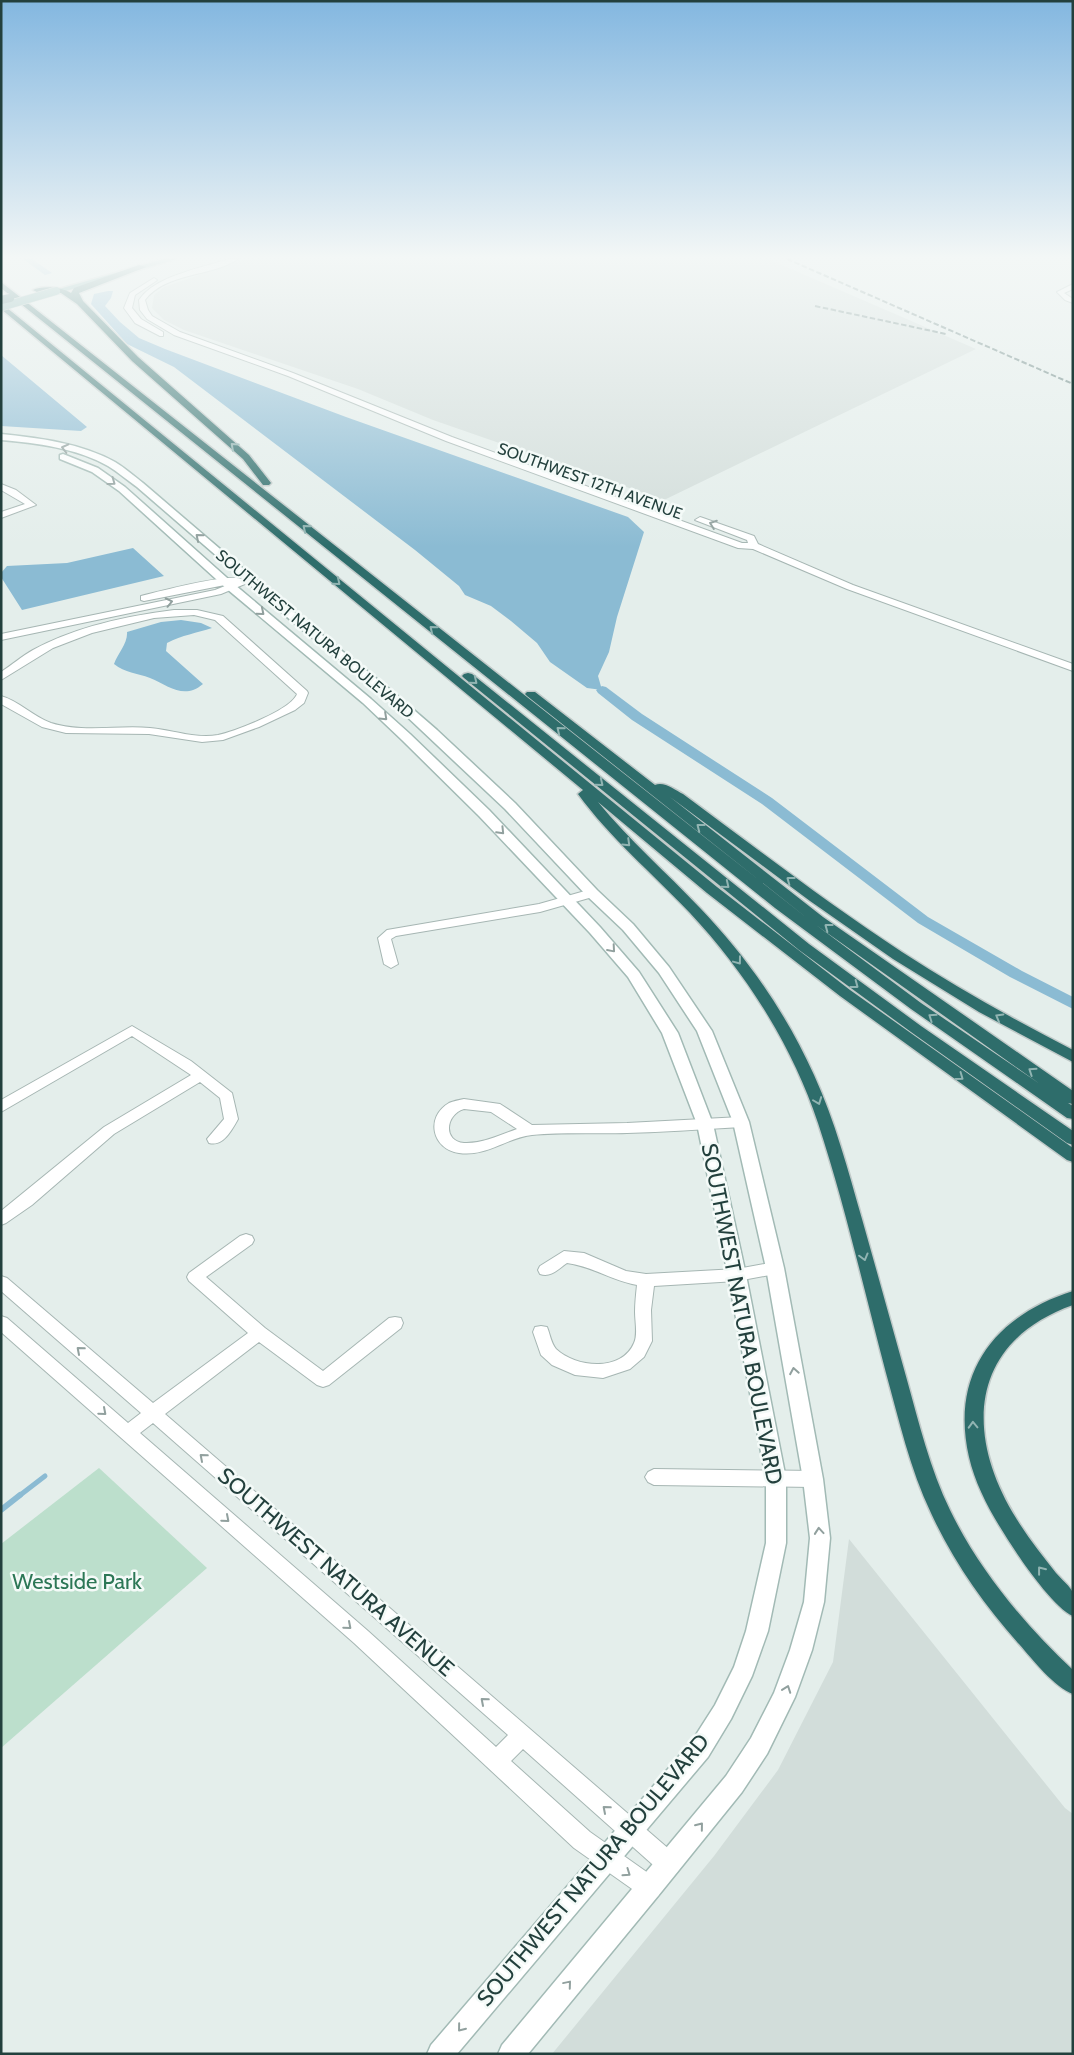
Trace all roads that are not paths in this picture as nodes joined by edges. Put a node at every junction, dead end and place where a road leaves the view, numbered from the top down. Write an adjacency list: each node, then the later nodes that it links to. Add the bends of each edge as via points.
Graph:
1 (62, 355): 26 (highway, one-way to 26)
2 (72, 355): 40 (highway, one-way to 40, via 755,908 908,1024)
3 (90, 355): 35 (highway, one-way to 3, via 900,994 774,901)
4 (102, 355): 12 (highway)
5 (131, 355): 12 (highway, one-way to 5, via 246,457)
6 (217, 355): 8 (street, SOUTHWEST 12TH AVENUE, via 302,386)
7 (238, 355): 8 (street, SOUTHWEST 12TH AVENUE)
8 (350, 399): 9 (street, SOUTHWEST 12TH AVENUE)
9 (420, 425): 13 (street, SOUTHWEST 12TH AVENUE, via 449,431); 17 (street, SOUTHWEST 12TH AVENUE, via 449,439 741,546)
10 (1, 437): 18 (street, SOUTHWEST NATURA BOULEVARD, one-way to 10, via 140,485 112,465 47,443)
11 (1, 445): 19 (street, SOUTHWEST NATURA BOULEVARD, one-way to 19, via 62,456 96,470 122,489)
12 (266, 483): 27 (highway)
13 (599, 484)
14 (1, 487): 15 (street, via 32,505)
15 (1, 515)
16 (695, 518): 17 (street, SOUTHWEST 12TH AVENUE, one-way to 16, via 751,538)
17 (754, 546): 23 (street, SOUTHWEST 12TH AVENUE, via 850,587)
18 (249, 579): 19 (street); 28 (street, SOUTHWEST NATURA BOULEVARD, via 433,733 510,806)
19 (227, 584): 20 (street, via 218,592 137,604); 29 (street, SOUTHWEST NATURA BOULEVARD, one-way to 29, via 367,701 484,813)
20 (57, 621): 21 (street); 22 (street)
21 (1, 628)
22 (1, 637)
23 (1073, 668)
24 (1, 677): 25 (street, via 36,652 72,636 114,624 190,612 219,618 303,693 300,701 291,708 255,725 220,738 202,739 149,731 66,730 46,725)
25 (1, 699)
26 (561, 766): 41 (highway, one-way to 41, via 845,994); 60 (highway, one-way to 60, via 619,836 720,937 762,993 787,1036 826,1123 911,1432 930,1487 955,1538 986,1585 1022,1631)
27 (623, 767): 31 (highway, one-way to 27, via 980,1006 898,956 679,798); 33 (highway, one-way to 27, via 831,929)
28 (592, 893): 29 (street); 36 (street, SOUTHWEST NATURA BOULEVARD, via 634,934 664,970 704,1032)
29 (567, 900): 30 (street, via 540,908 392,933 384,938); 37 (street, SOUTHWEST NATURA BOULEVARD, one-way to 37, via 634,975 670,1033)
30 (390, 964)
31 (1073, 1056)
32 (202, 1075): 34 (street, via 132,1030); 39 (street, via 227,1096 230,1111 231,1119); 42 (street, via 97,1139)
33 (1073, 1099)
34 (1, 1107)
35 (1073, 1114)
36 (741, 1122): 37 (street, SOUTHWEST NATURA BOULEVARD); 44 (street, SOUTHWEST NATURA BOULEVARD)
37 (705, 1124): 38 (street, SOUTHWEST NATURA BOULEVARD); 46 (street, SOUTHWEST NATURA BOULEVARD)
38 (529, 1130): 38 (street, SOUTHWEST NATURA BOULEVARD, via 495,1107 464,1104 454,1107 441,1124 441,1133 459,1148 478,1148)
39 (214, 1139)
40 (1073, 1139)
41 (1073, 1156)
42 (1, 1219)
43 (246, 1240): 53 (street, via 195,1277)
44 (775, 1268): 46 (street); 57 (street, SOUTHWEST NATURA BOULEVARD, one-way to 44)
45 (546, 1270): 47 (street, via 564,1257 584,1259 624,1277)
46 (737, 1275): 47 (street); 58 (street, SOUTHWEST NATURA BOULEVARD)
47 (646, 1280): 52 (street, via 644,1341 638,1352 624,1364 603,1371 581,1370 558,1360 547,1350)
48 (1, 1282): 54 (street, SOUTHWEST NATURA AVENUE, one-way to 48)
49 (1073, 1298): 59 (highway, one-way to 49, via 1034,1562 1004,1515 983,1471 973,1422 982,1371 996,1348 1030,1317)
50 (1, 1322): 55 (street, SOUTHWEST NATURA AVENUE, one-way to 55)
51 (395, 1323): 53 (street, via 323,1380)
52 (541, 1332)
53 (259, 1333): 54 (street)
54 (153, 1413): 55 (street); 61 (street, SOUTHWEST NATURA AVENUE, one-way to 54)
55 (127, 1433): 62 (street, SOUTHWEST NATURA AVENUE, one-way to 62, via 361,1637)
56 (654, 1477): 58 (street)
57 (813, 1478): 58 (street); 65 (street, SOUTHWEST NATURA BOULEVARD, one-way to 57, via 734,1784 759,1746 787,1690 802,1650 814,1602 820,1538)
58 (776, 1480): 63 (street, SOUTHWEST NATURA BOULEVARD, via 776,1543 766,1596 744,1669 700,1749)
59 (1073, 1608)
60 (1073, 1684)
61 (523, 1735): 62 (street); 63 (street, SOUTHWEST NATURA AVENUE, one-way to 61)
62 (496, 1761): 64 (street, SOUTHWEST NATURA AVENUE)
63 (632, 1830): 64 (street, SOUTHWEST NATURA BOULEVARD); 65 (street, SOUTHWEST NATURA AVENUE)
64 (607, 1859): 66 (street, SOUTHWEST NATURA AVENUE, one-way to 66); 67 (street, SOUTHWEST NATURA BOULEVARD, one-way to 67)
65 (669, 1864): 66 (street, SOUTHWEST NATURA BOULEVARD)
66 (650, 1888): 68 (street, SOUTHWEST NATURA BOULEVARD, one-way to 66)
67 (440, 2054)
68 (512, 2054)

